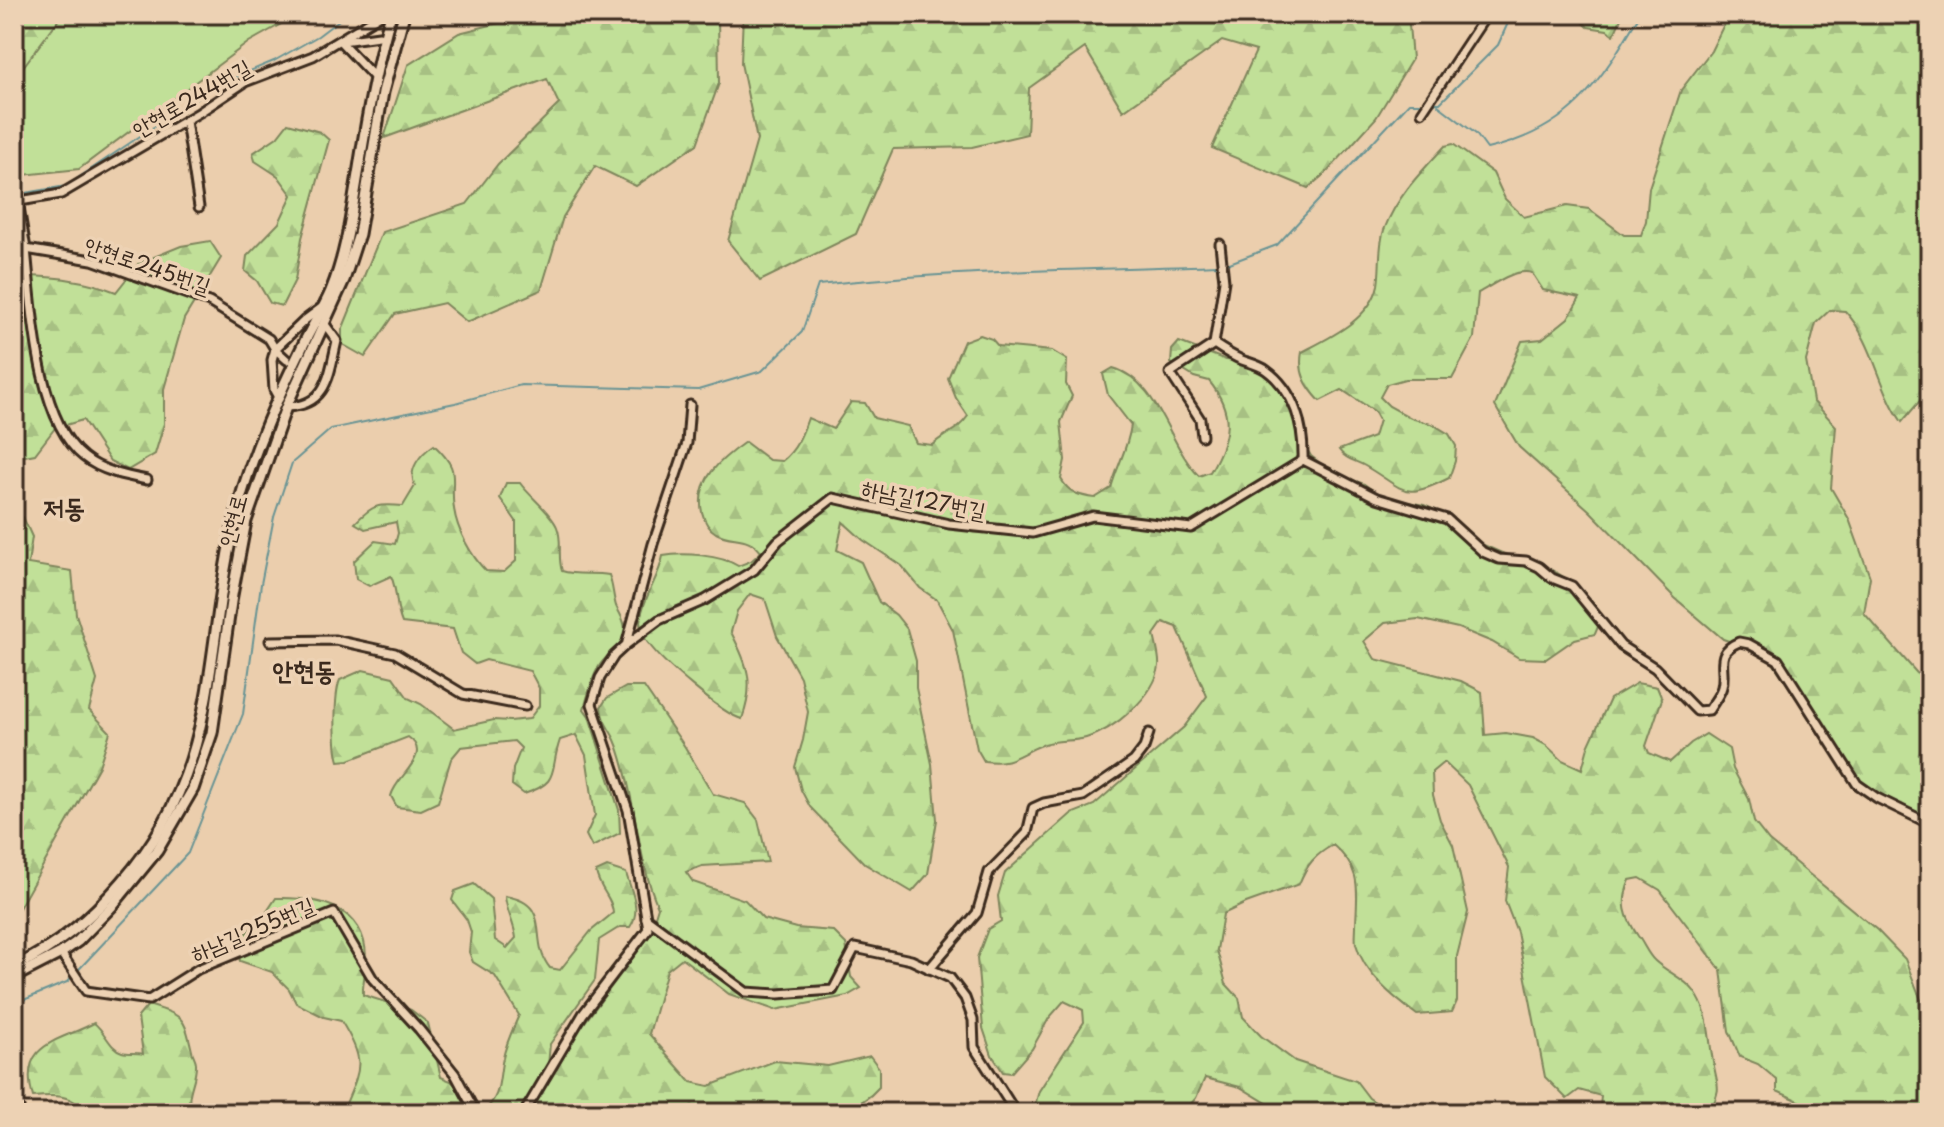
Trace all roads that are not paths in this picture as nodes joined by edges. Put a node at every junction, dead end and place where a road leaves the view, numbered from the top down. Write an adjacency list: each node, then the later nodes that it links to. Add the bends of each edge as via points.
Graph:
1 (382, 14): 6 (street, 안현로244번길)
2 (391, 14): 7 (street, 안현로)
3 (404, 14): 15 (street, 안현로, via 383,92 359,234)
4 (1487, 14): 8 (street)
5 (379, 36): 6 (street)
6 (340, 41): 7 (street); 9 (street, 안현로244번길, via 245,82)
7 (375, 78): 14 (street, 안현로, via 349,231)
8 (1422, 112)
9 (186, 121): 10 (street, 안현로244번길, via 61,194); 11 (street)
10 (16, 202): 13 (street)
11 (199, 207)
12 (1220, 244): 16 (street, via 1224,281)
13 (26, 249): 17 (street, 안현로245번길, via 92,260 209,302 269,339); 24 (street, via 41,367 58,425 93,464)
14 (323, 307): 17 (street); 19 (street, 안현로)
15 (324, 323): 21 (street, 안현로); 21 (street, via 337,341 326,387 302,407)
16 (1214, 344): 22 (street, via 1170,373 1200,419); 23 (street, via 1279,381 1304,433)
17 (275, 349): 18 (street, 안현로245번길); 19 (street, via 274,390)
18 (287, 360)
19 (279, 399): 31 (street, 안현로, via 238,507 203,723 187,778 168,820 142,858)
20 (690, 405): 26 (street, via 687,443)
21 (286, 407): 31 (street, 안현로, via 246,521 212,733 193,789 143,870 78,941)
22 (1202, 436)
23 (1303, 460): 26 (street, 하남길127번길, via 1191,528 1093,516 1033,533 949,524 833,498 778,541 754,570 659,620); 29 (street, via 1377,498 1447,519 1483,552 1526,561 1572,586 1621,646 1655,668 1697,711 1709,710 1721,691 1722,661 1731,645 1739,642 1762,650 1778,660 1857,784)
24 (147, 480)
25 (270, 641): 27 (street, via 335,640 395,653 463,694)
26 (627, 644): 30 (street, 하남길127번길, via 600,678 592,704 628,810)
27 (525, 706)
28 (1149, 733): 33 (street, via 1134,761 1083,796 1033,808 1027,833 989,872 977,913)
29 (1930, 824)
30 (646, 918): 33 (street, via 746,992 833,990 855,948); 36 (street, via 648,929 583,1014)
31 (58, 949): 32 (street, 안현로); 34 (street, 안현로); 35 (street, 하남길255번길, via 86,991 149,1000 198,969 334,913 373,979 455,1074)
32 (14, 967)
33 (929, 969): 37 (street, via 950,978 965,998 974,1047)
34 (14, 977)
35 (476, 1113)
36 (524, 1113)
37 (1016, 1113)

